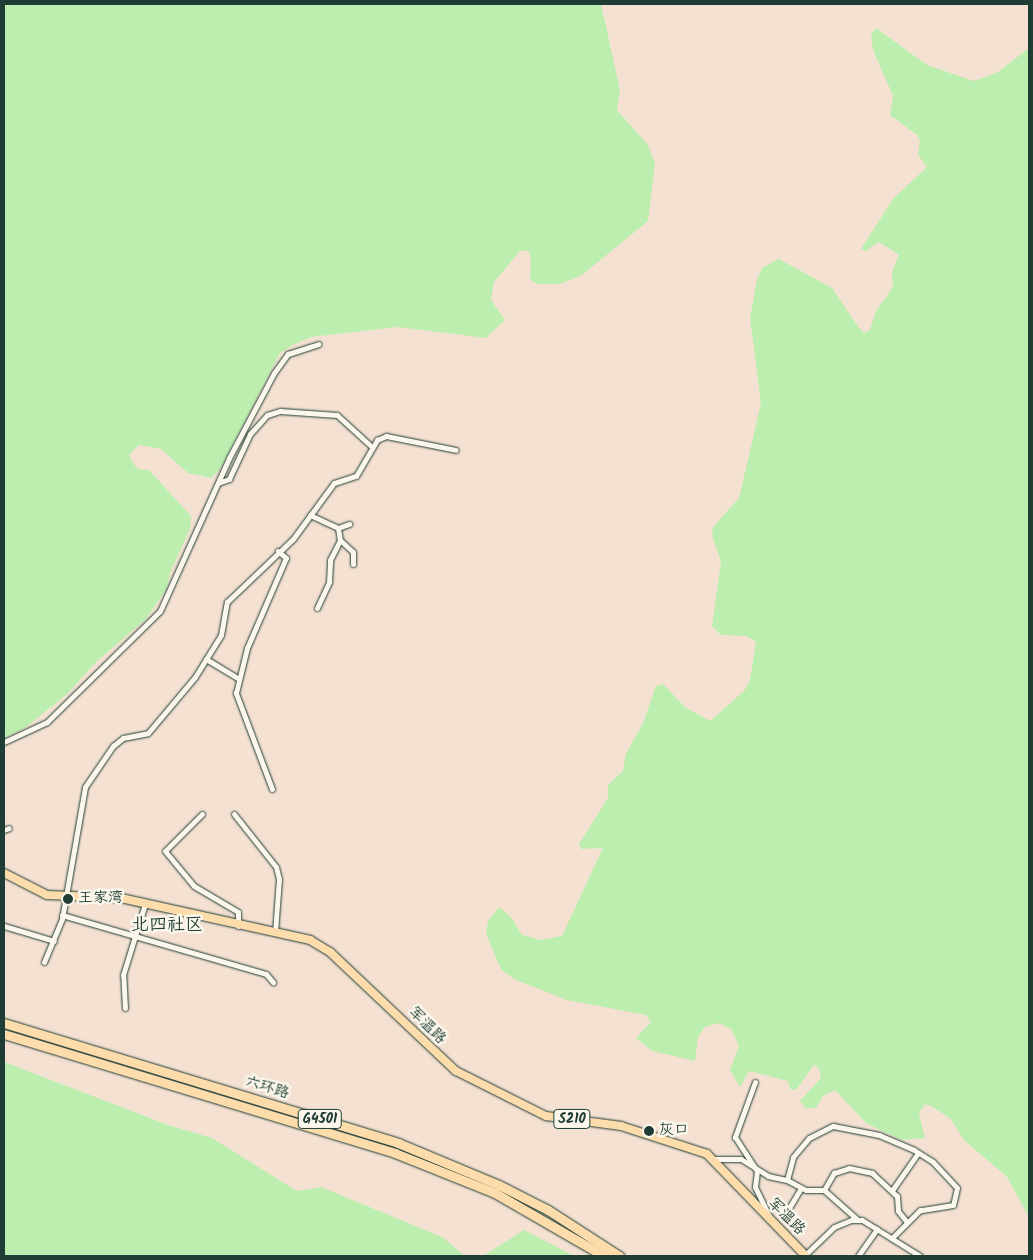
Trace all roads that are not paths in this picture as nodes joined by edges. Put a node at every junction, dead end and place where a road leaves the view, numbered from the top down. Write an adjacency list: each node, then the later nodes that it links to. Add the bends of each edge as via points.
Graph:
1 (318, 344): 4 (street, via 288,354 274,373)
2 (371, 446): 3 (street, via 386,436); 4 (street, via 337,415 280,411 267,415 250,434 229,479); 5 (street, via 356,476 334,483)
3 (456, 450)
4 (218, 482): 14 (street, via 160,611 46,722)
5 (310, 515): 7 (street); 9 (street, via 293,539)
6 (348, 524): 7 (street)
7 (338, 528): 8 (street)
8 (340, 540): 10 (street, via 353,552); 11 (street, via 330,560 330,582)
9 (278, 551): 12 (street, via 227,602 221,635); 13 (street, via 286,558)
10 (353, 564)
11 (317, 608)
12 (206, 659): 13 (street); 19 (street, via 148,733 123,738 94,772 85,787)
13 (238, 678): 15 (street, via 236,693 240,710)
14 (4, 742)
15 (272, 789)
16 (202, 814): 23 (street, via 165,851 194,886 238,912)
17 (234, 814): 24 (street, via 276,867 280,879)
18 (4, 873): 19 (main road, 军温路 / S210, via 47,895)
19 (63, 895): 20 (main road, 军温路 / S210, via 121,898); 21 (street)
20 (145, 904): 23 (main road, 军温路 / S210); 25 (street)
21 (62, 914): 25 (street); 26 (street)
22 (4, 926): 26 (street)
23 (238, 926): 24 (main road, 军温路 / S210)
24 (275, 932): 34 (main road, 军温路 / S210, via 326,949 441,1060 526,1108 546,1116 621,1126)
25 (136, 934): 28 (street, via 266,974); 29 (street, via 123,975)
26 (54, 941): 27 (street)
27 (44, 962)
28 (273, 982)
29 (125, 1008)
30 (4, 1023): 48 (highway, 六环路 / G4501, via 398,1143 500,1185 548,1210)
31 (4, 1034): 47 (highway, 六环路 / G4501, via 395,1153 495,1193)
32 (755, 1082): 35 (street, via 735,1137)
33 (918, 1153): 36 (street, via 879,1135 833,1126 809,1138 792,1157); 38 (street); 43 (street, via 933,1162 957,1188 952,1205 920,1210)
34 (713, 1159): 35 (street, via 741,1159); 42 (main road, 军温路 / S210)
35 (757, 1171): 36 (street); 42 (street, via 756,1187)
36 (787, 1180): 37 (street)
37 (801, 1188): 39 (street); 40 (street)
38 (893, 1189): 39 (street, via 872,1173 849,1168 834,1173); 43 (street, via 898,1211)
39 (824, 1190): 41 (street)
40 (788, 1208)
41 (858, 1220): 44 (street); 49 (street, via 834,1227)
42 (771, 1221): 49 (main road, 军温路 / S210)
43 (906, 1221): 45 (street)
44 (877, 1229): 45 (street); 50 (street)
45 (892, 1238): 46 (street)
46 (913, 1254): 51 (street)
47 (604, 1256)
48 (619, 1256)
49 (806, 1256)
50 (858, 1256)
51 (920, 1256)

